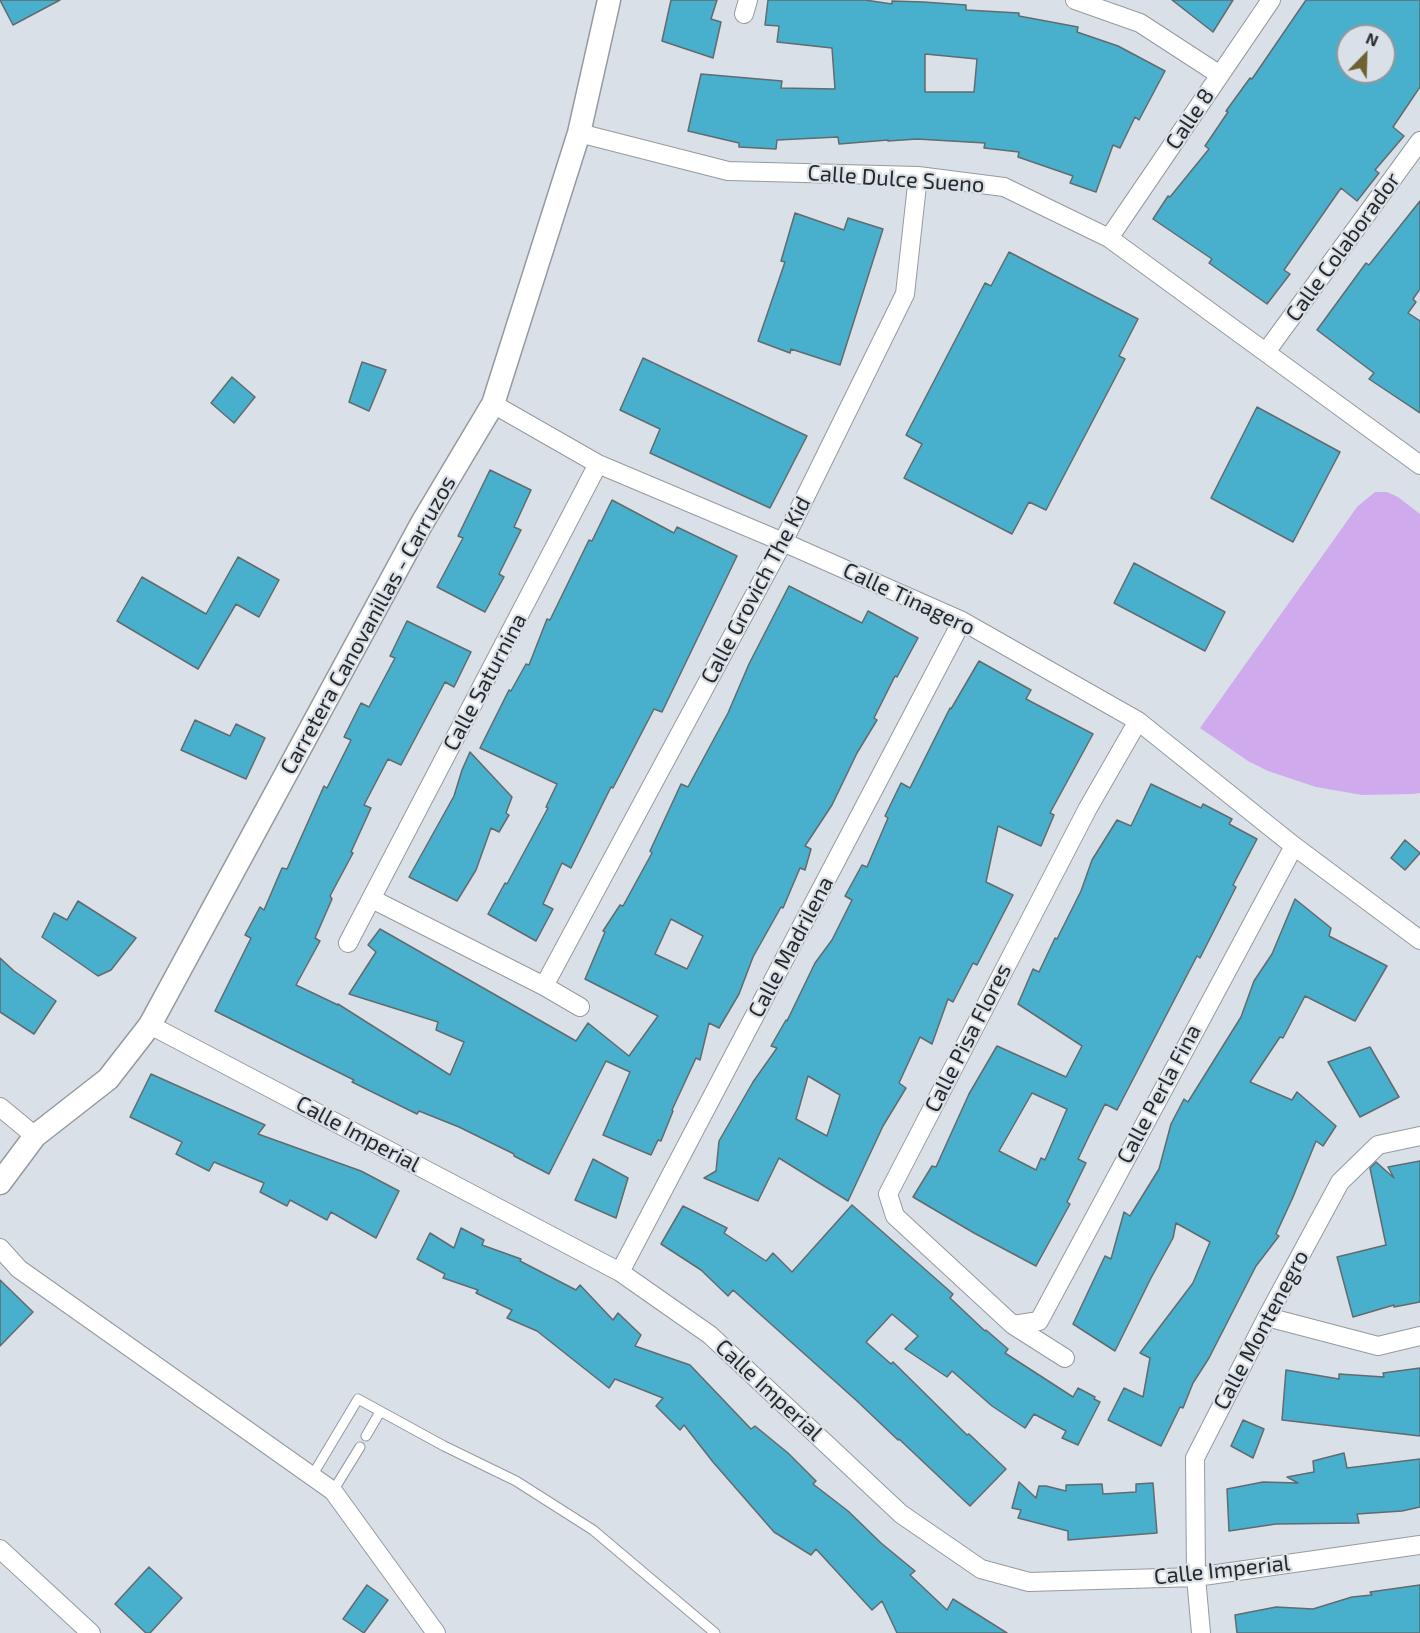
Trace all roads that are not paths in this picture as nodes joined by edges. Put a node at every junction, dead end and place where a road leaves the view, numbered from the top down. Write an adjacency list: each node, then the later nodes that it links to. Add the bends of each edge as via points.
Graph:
1 (609, 0): 5 (street, Carretera Canovanillas - Carruzos)
2 (1075, 0): 4 (street, via 1140,23)
3 (1271, 0): 4 (street, Calle 8)
4 (1220, 75): 8 (street, Calle 8)
5 (579, 133): 7 (street, Calle Dulce Sueno, via 728,171); 10 (street, Carretera Canovanillas - Carruzos)
6 (1420, 141): 9 (street, Calle Colaborador)
7 (918, 176): 8 (street, Calle Dulce Sueno, via 1004,187); 13 (street, Calle Grovich The Kid, via 905,294)
8 (1109, 238): 9 (street, Calle Dulce Sueno)
9 (1266, 352): 12 (street, Calle Dulce Sueno)
10 (493, 404): 11 (street, Calle Tinagero); 22 (street, Carretera Canovanillas - Carruzos, via 422,523)
11 (598, 464): 13 (street, Calle Tinagero); 17 (street, Calle Saturnina)
12 (1420, 465)
13 (783, 542): 14 (street, Calle Tinagero); 20 (street, Calle Grovich The Kid)
14 (962, 621): 15 (street, Calle Tinagero); 28 (street, Calle Madrilena)
15 (1138, 721): 16 (street, Calle Tinagero); 30 (street, Calle Pisa Flores, via 1088,808 888,1194 895,1216)
16 (1294, 846): 18 (street, Calle Tinagero); 30 (street, Calle Perla Fina, via 1039,1321)
17 (372, 899): 19 (street, Calle Saturnina); 20 (street)
18 (1420, 940)
19 (348, 943)
20 (544, 986): 21 (street)
21 (580, 1007)
22 (150, 1025): 24 (street, Carretera Canovanillas - Carruzos, via 108,1079); 28 (street, Calle Imperial)
23 (0, 1107): 24 (street)
24 (35, 1136): 26 (street, Carretera Canovanillas - Carruzos)
25 (1420, 1136): 29 (street, Calle Montenegro, via 1378,1145 1340,1182)
26 (0, 1183)
27 (0, 1248): 36 (street, via 19,1269)
28 (620, 1272): 40 (street, Calle Imperial, via 710,1335 902,1514 981,1569 1029,1582)
29 (1267, 1317): 31 (street, via 1378,1346); 40 (street, Calle Montenegro, via 1195,1458)
30 (1013, 1325): 32 (street, Calle Pisa Flores)
31 (1420, 1336)
32 (1065, 1358)
33 (380, 1412): 34 (lane); 36 (lane, via 358,1400); 43 (lane, via 516,1481 593,1530)
34 (366, 1436)
35 (360, 1446): 37 (lane)
36 (312, 1476): 37 (street)
37 (333, 1491): 42 (street)
38 (1420, 1545): 40 (street, Calle Imperial)
39 (0, 1549): 41 (street)
40 (1196, 1577): 44 (street, Calle Montenegro)
41 (91, 1633)
42 (436, 1633)
43 (715, 1633)
44 (1201, 1633)

